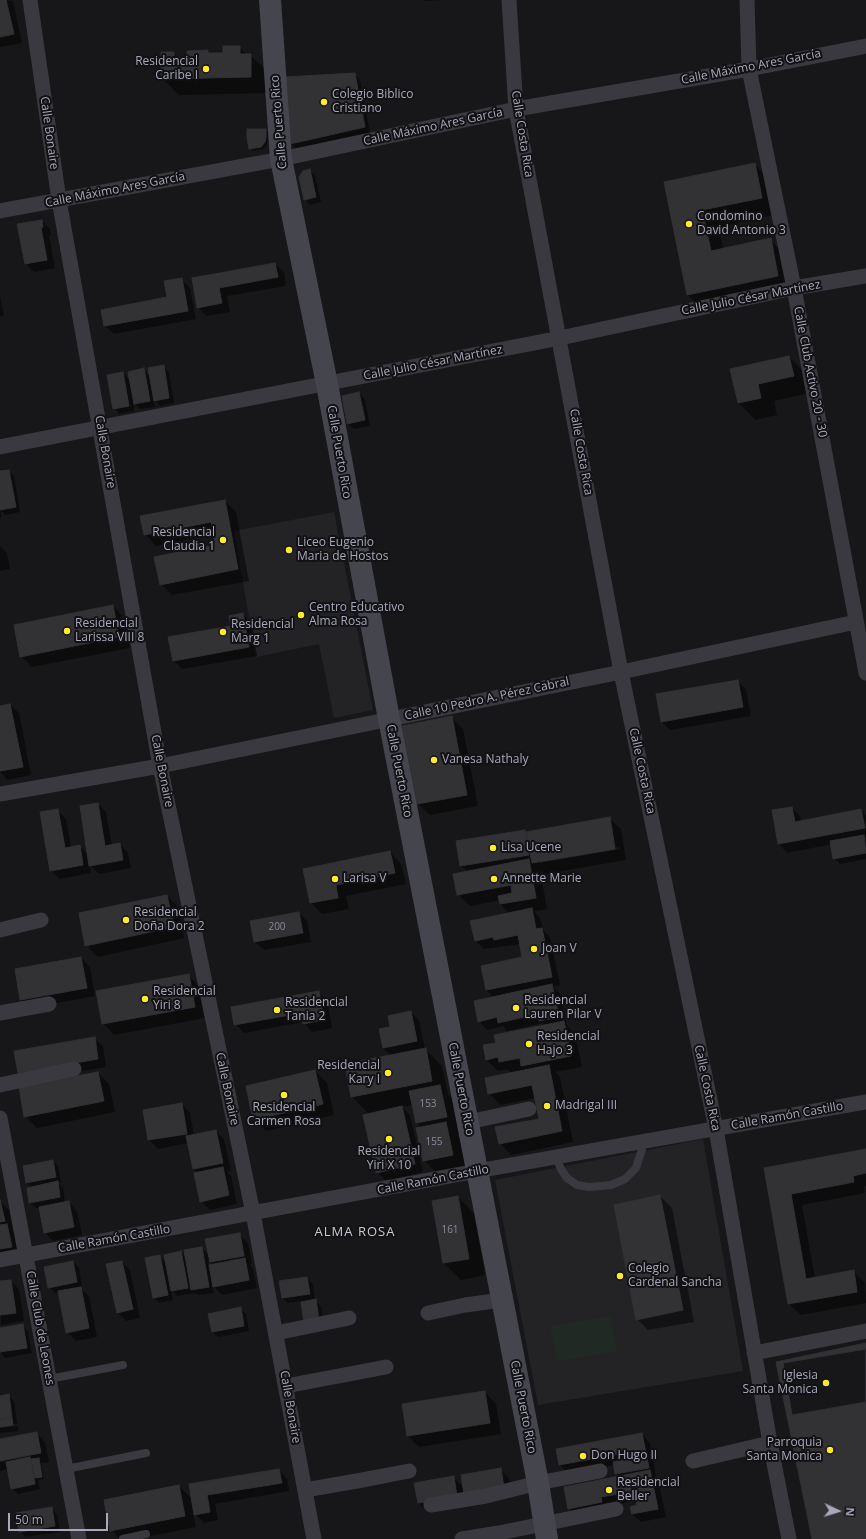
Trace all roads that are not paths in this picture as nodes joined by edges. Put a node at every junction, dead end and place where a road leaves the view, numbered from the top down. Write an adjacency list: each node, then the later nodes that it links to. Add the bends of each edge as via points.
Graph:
1 (30, 0): 9 (street, Calle Bonaire)
2 (270, 0): 8 (street, Calle Puerto Rico)
3 (508, 0): 7 (street, Calle Costa Rica)
4 (748, 0): 6 (street, Calle Club Activo 20 - 30)
5 (866, 46): 6 (street, Calle Máximo Ares García)
6 (749, 69): 7 (street, Calle Máximo Ares García); 12 (street, Calle Club Activo 20 - 30)
7 (516, 109): 8 (street, Calle Máximo Ares García); 13 (street, Calle Costa Rica)
8 (281, 159): 9 (street, Calle Máximo Ares García); 14 (street, Calle Puerto Rico)
9 (59, 200): 10 (street, Calle Máximo Ares García); 15 (street, Calle Bonaire)
10 (0, 211)
11 (866, 276): 12 (street, Calle Julio César Martínez)
12 (794, 288): 13 (street, Calle Julio César Martínez); 17 (street, Calle Club Activo 20 - 30)
13 (560, 338): 14 (street, Calle Julio César Martínez); 18 (street, Calle Costa Rica)
14 (326, 384): 15 (street, Calle Julio César Martínez); 20 (street, Calle Puerto Rico)
15 (100, 428): 16 (street, Calle Julio César Martínez); 21 (street, Calle Bonaire)
16 (0, 447)
17 (859, 616): 18 (street, Calle 10 Pedro A. Pérez Cabral); 19 (street, Calle Club Activo 20 - 30)
18 (621, 672): 20 (street, Calle 10 Pedro A. Pérez Cabral); 33 (street, Calle Costa Rica)
19 (866, 673)
20 (388, 719): 21 (street, Calle 10 Pedro A. Pérez Cabral); 31 (street, Calle Puerto Rico)
21 (160, 766): 22 (street, Calle 10 Pedro A. Pérez Cabral); 37 (street, Calle Bonaire)
22 (0, 794)
23 (41, 920): 24 (street)
24 (0, 930)
25 (49, 1004): 26 (street)
26 (0, 1013)
27 (74, 1069): 28 (street)
28 (0, 1086)
29 (866, 1102): 33 (street, Calle Ramón Castillo)
30 (530, 1109): 31 (street)
31 (468, 1122): 36 (street, Calle Puerto Rico)
32 (0, 1123): 38 (street, Calle Club de Leones)
33 (716, 1129): 34 (street, Calle Ramón Castillo); 45 (street, Calle Costa Rica)
34 (641, 1142): 35 (street, Calle Ramón Castillo); 35 (lane, via 642,1149 636,1168 625,1179 611,1185 577,1185 560,1169)
35 (556, 1157): 36 (street, Calle Ramón Castillo)
36 (477, 1171): 37 (street, Calle Ramón Castillo); 40 (street, Calle Puerto Rico)
37 (253, 1214): 38 (street, Calle Ramón Castillo); 44 (street, Calle Bonaire)
38 (26, 1255): 39 (street, Calle Ramón Castillo); 48 (street, Calle Club de Leones)
39 (0, 1260)
40 (502, 1300): 41 (street); 56 (street, Calle Puerto Rico)
41 (428, 1313)
42 (349, 1318): 44 (street)
43 (866, 1331): 45 (street)
44 (276, 1333): 49 (street, Calle Bonaire)
45 (754, 1353): 50 (street, Calle Costa Rica)
46 (123, 1365): 48 (lane)
47 (386, 1367): 49 (street)
48 (49, 1379): 53 (street, Calle Club de Leones)
49 (286, 1386): 57 (street, Calle Bonaire)
50 (770, 1443): 52 (street); 66 (street, Calle Costa Rica)
51 (146, 1452): 53 (lane)
52 (693, 1461)
53 (66, 1469): 62 (street, Calle Club de Leones)
54 (409, 1471): 57 (street)
55 (600, 1471): 56 (street)
56 (538, 1483): 58 (street, via 486,1496); 60 (street, Calle Puerto Rico)
57 (305, 1490): 64 (street, Calle Bonaire)
58 (431, 1505)
59 (616, 1509): 60 (street)
60 (546, 1532): 65 (street)
61 (146, 1534): 63 (lane)
62 (79, 1539)
63 (123, 1539)
64 (314, 1539)
65 (462, 1539)
66 (789, 1539)

